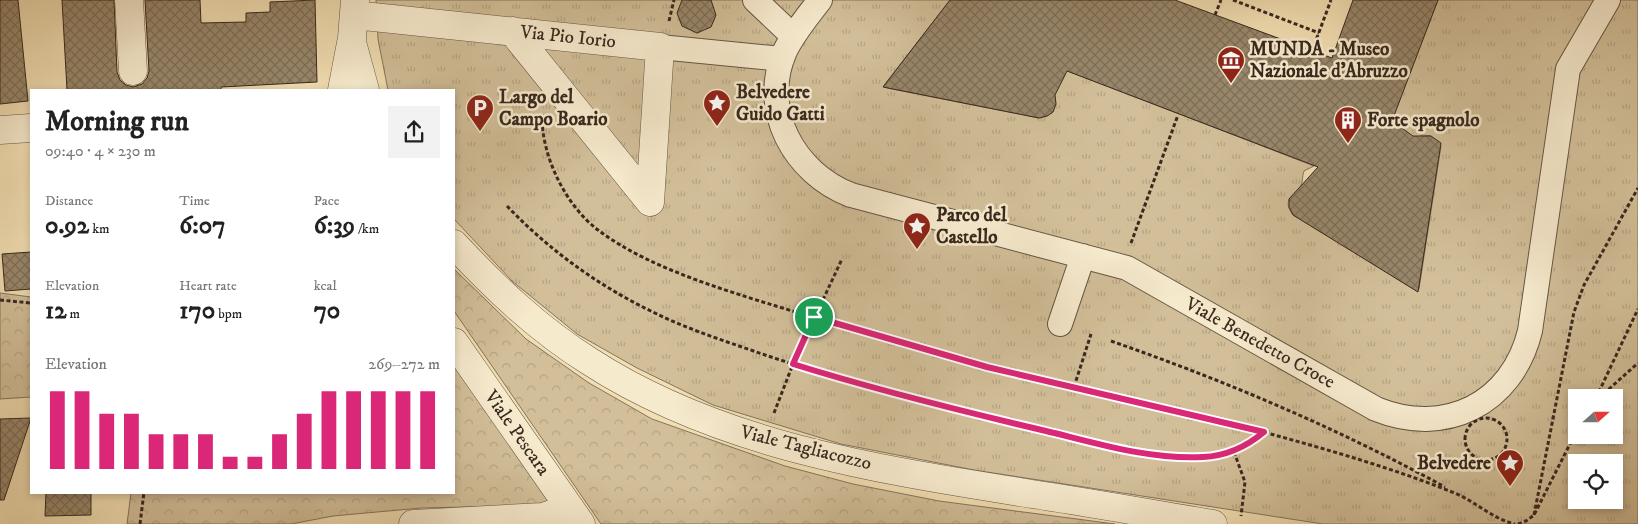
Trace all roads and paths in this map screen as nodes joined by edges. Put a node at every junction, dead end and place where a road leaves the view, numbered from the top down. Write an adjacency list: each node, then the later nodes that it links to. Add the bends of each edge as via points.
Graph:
1 (129, 0): 16 (street)
2 (755, 0): 12 (street)
3 (820, 0): 12 (street, Viale Benedetto Croce)
4 (1221, 0): 8 (path)
5 (1233, 0): 11 (path)
6 (1331, 0): 11 (path)
7 (1608, 0): 27 (street, Viale Benedetto Croce, via 1568,69 1527,343 1506,381 1472,408 1449,417 1430,419 1387,413 1127,268)
8 (1216, 15)
9 (354, 17): 10 (street, Via Pio Iorio); 17 (street); 18 (street)
10 (512, 31): 13 (street, Via Pio Iorio); 13 (street, via 650,202)
11 (1319, 33): 14 (path)
12 (793, 36): 15 (street, Viale Benedetto Croce)
13 (660, 47): 15 (street, Via Pio Iorio)
14 (1312, 51)
15 (782, 59): 27 (street, Viale Benedetto Croce, via 777,97 784,132 802,162 829,185 851,195)
16 (133, 71)
17 (342, 89)
18 (365, 89)
19 (542, 107): 32 (path, via 545,140 560,182 576,208 598,230 630,250 669,268 748,298)
20 (1178, 115): 25 (path)
21 (30, 128): 22 (street)
22 (0, 130)
23 (1638, 188): 49 (path, via 1584,285 1574,312)
24 (507, 206): 38 (path, via 550,247 624,296 696,330)
25 (1132, 240)
26 (455, 245): 44 (street, Viale Tagliacozzo, via 528,317 590,362 680,410)
27 (1083, 256): 33 (street)
28 (842, 258): 32 (path)
29 (0, 300): 30 (path)
30 (30, 303)
31 (1638, 309): 40 (path)
32 (814, 317): 38 (path); 39 (path, via 987,367)
33 (1060, 324)
34 (1091, 334): 39 (path)
35 (1111, 341): 47 (path, via 1286,409 1401,463)
36 (455, 343): 50 (street, Viale Pescara)
37 (1638, 363): 41 (path)
38 (793, 364): 44 (path); 46 (path, via 967,412 1108,445 1178,457 1203,458)
39 (1074, 387): 43 (path)
40 (1601, 389)
41 (1608, 389)
42 (1477, 420): 42 (path, via 1467,430 1465,444 1468,450 1478,459 1499,457 1507,446 1507,432 1503,425 1491,418)
43 (1264, 432): 46 (path); 47 (path, via 1377,465)
44 (764, 439): 53 (street, Viale Tagliacozzo, via 907,473)
45 (1570, 444): 49 (path)
46 (1234, 452): 54 (path, via 1245,482)
47 (1454, 492): 55 (path, via 1506,522)
48 (144, 494): 51 (path)
49 (1534, 515): 55 (path)
50 (575, 516): 52 (street)
51 (140, 524)
52 (413, 524)
53 (1213, 524)
54 (1240, 524)
55 (1517, 524)

